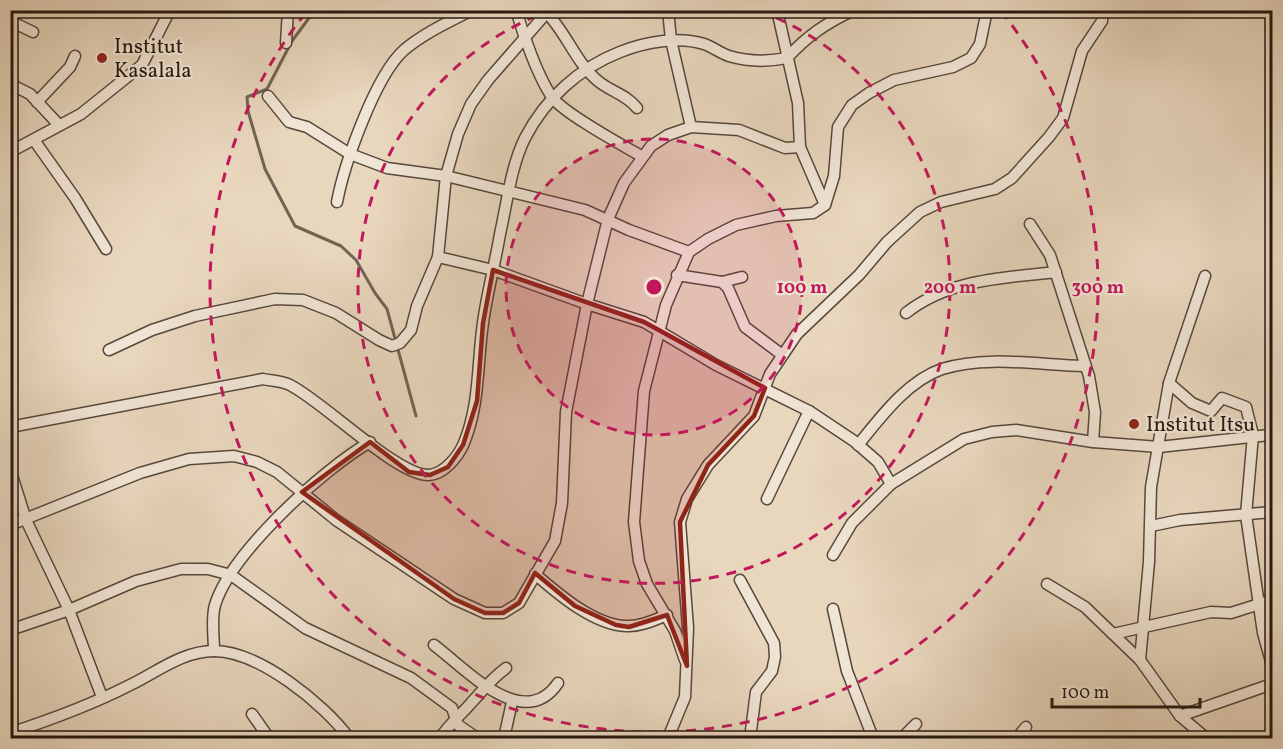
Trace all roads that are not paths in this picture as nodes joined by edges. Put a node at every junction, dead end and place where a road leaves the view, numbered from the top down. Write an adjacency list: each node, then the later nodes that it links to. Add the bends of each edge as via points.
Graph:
1 (170, 10): 24 (street, via 142,65 81,114)
2 (288, 10): 15 (street)
3 (472, 10): 29 (street, via 402,52 383,80)
4 (516, 10): 13 (street)
5 (668, 10): 14 (street)
6 (777, 10): 17 (street)
7 (854, 10): 17 (street, via 808,35)
8 (987, 10): 34 (street, via 980,44 970,58 953,67 894,80 852,105 838,127 834,176)
9 (1103, 10): 50 (street, via 1102,21 1082,51 1063,118 1012,178 995,189 941,202 920,212)
10 (546, 11): 13 (street); 18 (street)
11 (10, 21): 12 (street)
12 (33, 32)
13 (526, 40): 21 (street); 31 (street, via 471,104)
14 (671, 40): 17 (street, via 704,44 753,62); 18 (street, via 620,52); 25 (street)
15 (286, 43)
16 (75, 56): 22 (street, via 70,67)
17 (787, 58): 27 (street, via 798,103)
18 (585, 69): 21 (street); 23 (street, via 601,84 627,96)
19 (10, 84): 22 (street, via 23,89)
20 (268, 96): 29 (street, via 289,122 307,127)
21 (552, 98): 30 (street); 32 (street, via 523,141)
22 (37, 102): 24 (street)
23 (636, 108)
24 (59, 125): 26 (street)
25 (691, 127): 27 (street, via 739,130 785,148); 30 (street, via 668,135)
26 (34, 140): 28 (street); 37 (street)
27 (800, 147): 34 (street)
28 (10, 152)
29 (351, 154): 31 (street, via 387,168); 33 (street, via 344,167)
30 (641, 156): 35 (street)
31 (446, 176): 32 (street); 39 (street)
32 (509, 190): 35 (street); 40 (street)
33 (337, 202)
34 (825, 206): 38 (street, via 813,213 736,225)
35 (608, 219): 38 (street); 46 (street)
36 (1030, 224): 41 (street, via 1047,249)
37 (106, 249)
38 (689, 252): 42 (street)
39 (438, 257): 40 (street); 49 (street, via 411,330 396,344 379,340 336,313 303,300 275,299 195,316)
40 (493, 270): 46 (street); 58 (street, via 483,323 477,401 463,445 448,467 430,475 409,472)
41 (1056, 272): 47 (street, via 948,288); 51 (street)
42 (677, 275): 45 (street); 48 (street)
43 (1205, 276): 52 (street)
44 (742, 277): 45 (street)
45 (722, 282): 50 (street, via 745,327)
46 (587, 304): 48 (street, via 644,321); 72 (street, via 566,412 562,503 555,541)
47 (906, 314)
48 (660, 333): 53 (street); 80 (street, via 644,391 634,522 646,584)
49 (109, 350)
50 (781, 354): 53 (street)
51 (1084, 366): 59 (street, via 1094,396); 60 (street, via 993,363 942,369 914,386 884,413)
52 (1168, 383): 57 (street, via 1192,403 1211,411 1222,398 1246,407); 61 (street)
53 (765, 388): 54 (street); 88 (street, via 753,416 703,474 687,499 680,522)
54 (809, 411): 60 (street); 65 (street)
55 (10, 427): 58 (street, via 263,379 287,383 303,392)
56 (1272, 431): 57 (street, via 1269,435)
57 (1253, 435): 61 (street); 67 (street)
58 (370, 442): 64 (street)
59 (1093, 442): 61 (street); 63 (street, via 1016,430 992,432 964,439)
60 (858, 445): 63 (street, via 878,462)
61 (1159, 447): 70 (street, via 1151,487)
62 (10, 469): 68 (street)
63 (891, 484): 71 (street, via 852,523)
64 (302, 492): 68 (street, via 257,462 234,456 189,459 140,473); 72 (street, via 336,520 454,599 485,613 503,613 519,603); 73 (street)
65 (767, 499)
66 (1272, 512): 67 (street)
67 (1246, 515): 70 (street); 77 (street)
68 (26, 520): 69 (street); 79 (street)
69 (10, 525)
70 (1151, 526): 81 (street)
71 (833, 555)
72 (534, 574): 80 (street, via 555,593 616,625 629,627)
73 (231, 575): 79 (street, via 208,568 181,569 136,581); 85 (street, via 214,607); 97 (street, via 305,628 411,678 452,708)
74 (740, 580): 107 (street, via 774,643 775,657 772,671 756,692)
75 (1047, 584): 83 (street, via 1085,607)
76 (1272, 600): 77 (street)
77 (1258, 604): 81 (street, via 1232,613 1211,612); 87 (street)
78 (833, 609): 108 (street, via 847,671)
79 (69, 610): 82 (street); 93 (street)
80 (667, 615): 88 (street)
81 (1142, 626): 83 (street); 86 (street)
82 (10, 630)
83 (1113, 634): 86 (street)
84 (434, 645): 91 (street)
85 (214, 651): 93 (street, via 184,656); 102 (street, via 240,656 277,674 317,702)
86 (1140, 660): 96 (street)
87 (1272, 665)
88 (687, 666): 106 (street, via 685,698)
89 (506, 668): 91 (street)
90 (558, 683): 94 (street, via 545,699)
91 (485, 684): 94 (street); 97 (street)
92 (1272, 684): 96 (street)
93 (102, 697): 100 (street)
94 (512, 702): 105 (street)
95 (252, 714): 101 (street)
96 (1180, 716): 111 (street)
97 (455, 717): 103 (street); 104 (street, via 463,731)
98 (916, 724): 109 (street)
99 (1026, 727): 110 (street)
100 (10, 733)
101 (269, 738)
102 (349, 738)
103 (440, 738)
104 (477, 738)
105 (504, 738)
106 (668, 738)
107 (750, 738)
108 (873, 738)
109 (902, 738)
110 (1017, 738)
111 (1206, 738)

